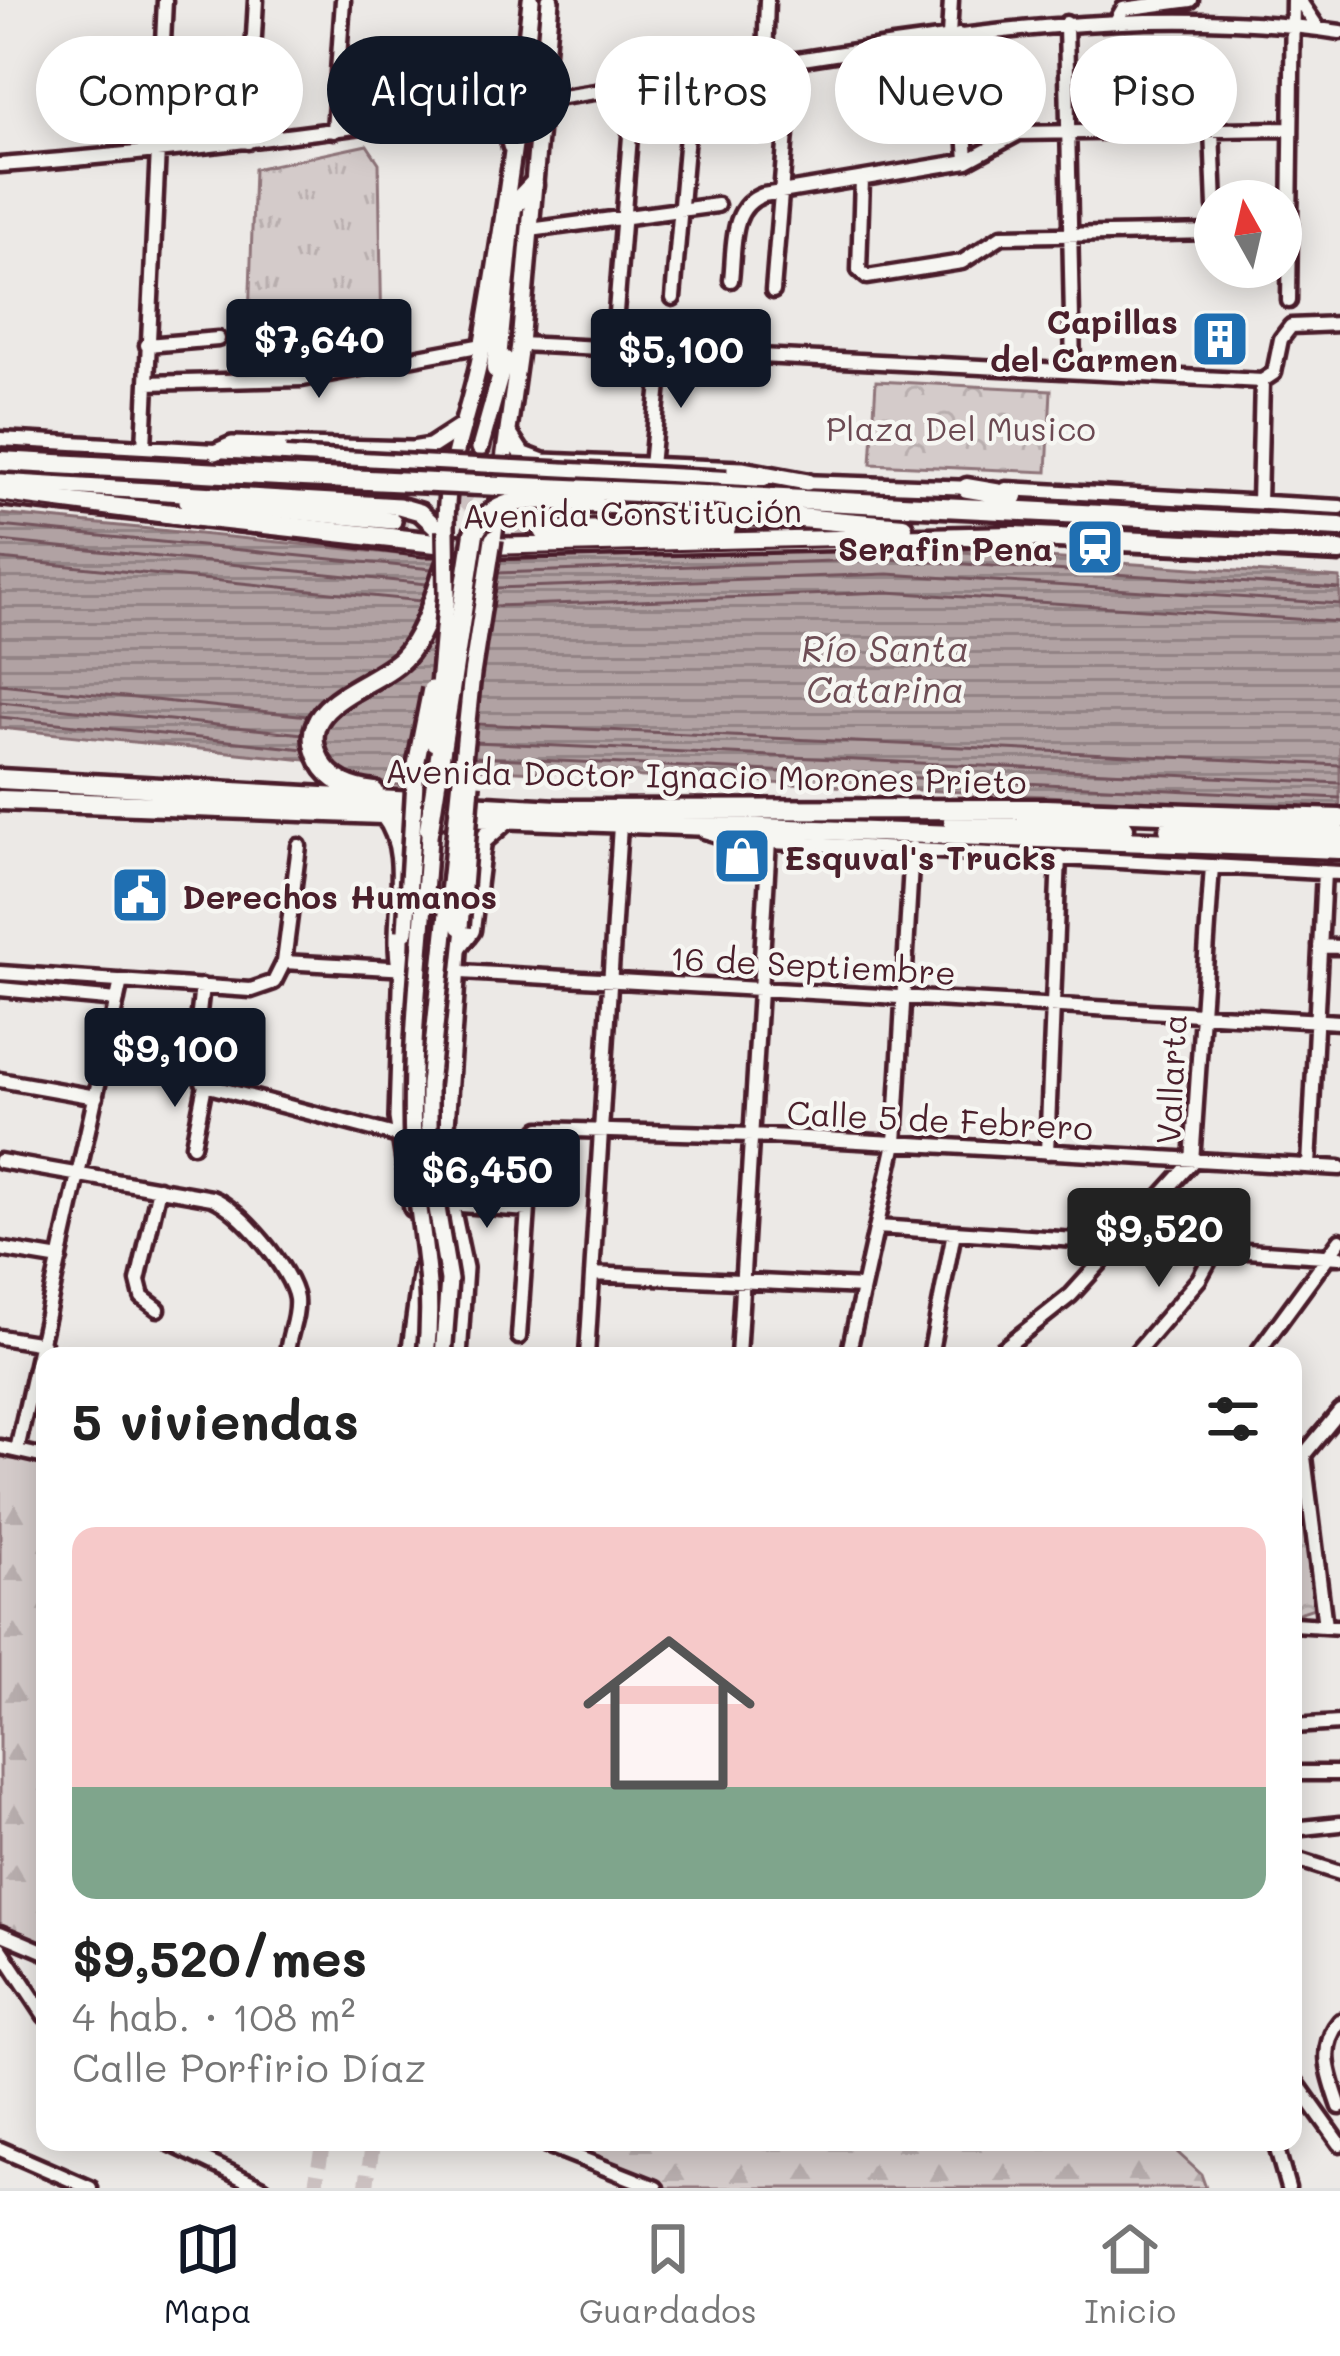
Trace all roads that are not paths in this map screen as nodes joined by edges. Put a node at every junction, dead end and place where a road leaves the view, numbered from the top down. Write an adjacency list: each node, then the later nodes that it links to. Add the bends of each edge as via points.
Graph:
1 (166, 0): 36 (street)
2 (256, 0): 16 (street)
3 (343, 0): 17 (street)
4 (531, 0): 18 (main road)
5 (550, 0): 19 (main road)
6 (767, 0): 20 (street)
7 (950, 0): 21 (street)
8 (1114, 0): 11 (street)
9 (1191, 0): 11 (street, via 1123,9)
10 (1296, 0): 13 (street); 14 (street)
11 (1115, 21): 12 (street); 13 (street)
12 (1066, 23): 21 (street); 24 (street)
13 (1290, 24): 14 (street); 23 (street)
14 (1318, 28): 15 (street)
15 (1340, 32)
16 (254, 36)
17 (341, 36)
18 (527, 36)
19 (546, 36)
20 (766, 36)
21 (954, 36)
22 (1237, 129): 23 (street)
23 (1288, 129): 41 (street)
24 (1066, 130): 25 (street); 37 (street, via 1010,135); 49 (street)
25 (1070, 130)
26 (232, 144): 36 (street)
27 (511, 144): 35 (main road)
28 (512, 144): 35 (main road)
29 (536, 144): 42 (main road)
30 (630, 144): 46 (street)
31 (686, 144): 45 (street)
32 (786, 144): 43 (street)
33 (968, 144): 37 (street)
34 (1213, 144): 40 (street)
35 (511, 148): 60 (main road)
36 (158, 153): 38 (street); 59 (street)
37 (968, 161): 39 (street)
38 (0, 165)
39 (862, 179): 43 (street); 49 (street, via 857,255 867,278 962,262 1002,236)
40 (1214, 180)
41 (1286, 180)
42 (533, 185): 47 (main road); 63 (highway, via 512,207)
43 (783, 192): 51 (street, via 747,201 738,215); 53 (street)
44 (717, 205): 45 (street)
45 (681, 210): 46 (street); 54 (street)
46 (624, 218): 47 (street); 61 (street)
47 (530, 230): 50 (main road)
48 (1194, 232): 49 (street)
49 (1070, 234): 64 (street)
50 (526, 258): 58 (main road); 71 (main road, via 516,273 500,383)
51 (731, 280)
52 (1288, 288): 55 (street)
53 (773, 290)
54 (673, 298)
55 (1289, 301)
56 (1340, 324): 65 (street, via 1291,326 1274,373)
57 (218, 339): 59 (street)
58 (520, 344): 61 (street); 68 (main road)
59 (148, 345): 66 (street)
60 (483, 345): 66 (street, via 302,379); 67 (main road)
61 (613, 350): 62 (street)
62 (662, 352): 64 (street); 75 (street)
63 (496, 369)
64 (1073, 370): 65 (street)
65 (1262, 381): 82 (street)
66 (147, 383): 70 (street)
67 (466, 423): 72 (main road, via 430,447); 88 (main road, via 448,467)
68 (508, 433): 75 (main road, via 536,460); 95 (main road, bridge)
69 (0, 439): 70 (street)
70 (144, 448): 73 (street)
71 (480, 448)
72 (391, 450): 73 (main road, via 232,445); 85 (main road, via 416,474 416,489)
73 (216, 452): 78 (street, bridge)
74 (0, 461): 78 (highway, Avenida Constitución, bridge)
75 (651, 466): 77 (main road, via 788,474)
76 (0, 482): 85 (main road)
77 (807, 482): 78 (street); 79 (street)
78 (727, 487): 81 (highway, Avenida Constitución)
79 (967, 488): 82 (street); 86 (highway)
80 (0, 495): 91 (highway, Avenida Constitución, via 481,548)
81 (830, 502): 83 (highway); 86 (highway, Avenida Constitución)
82 (1259, 502): 84 (street)
83 (651, 506): 90 (highway); 104 (highway, bridge, via 519,500 490,512 473,533)
84 (1340, 507)
85 (396, 513): 88 (main road, via 420,512)
86 (1311, 526): 87 (highway, Avenida Constitución)
87 (1340, 527)
88 (442, 530): 93 (main road, bridge)
89 (544, 531): 91 (highway, via 727,530)
90 (1014, 536): 91 (highway, Avenida Constitución); 92 (highway, Avenida Constitución)
91 (765, 540)
92 (1340, 551)
93 (446, 559): 94 (main road, bridge); 98 (highway, via 406,656 319,717 318,758 334,778 387,794)
94 (443, 652): 104 (main road, bridge); 115 (main road, bridge, via 416,766)
95 (465, 737): 116 (main road, bridge, via 470,784); 174 (main road, bridge, via 428,1126 449,1280)
96 (0, 779): 98 (highway, Avenida Doctor Ignacio Morones Prieto)
97 (0, 800): 100 (highway, Avenida Doctor Ignacio Morones Prieto)
98 (648, 811): 99 (highway, Avenida Doctor Ignacio Morones Prieto)
99 (871, 812): 101 (highway, Avenida Doctor Ignacio Morones Prieto); 106 (highway, via 986,824)
100 (385, 815): 102 (highway, Avenida Doctor Ignacio Morones Prieto); 120 (highway, via 400,842)
101 (1340, 818)
102 (504, 821): 103 (highway, Avenida Doctor Ignacio Morones Prieto); 116 (highway, via 481,842 470,930)
103 (620, 825): 105 (highway, Avenida Doctor Ignacio Morones Prieto); 124 (street)
104 (429, 829): 173 (main road, bridge, via 412,1114 431,1276)
105 (697, 829): 107 (street); 109 (highway, Avenida Doctor Ignacio Morones Prieto)
106 (1340, 836)
107 (769, 841): 110 (street); 126 (street)
108 (299, 846): 119 (street)
109 (1065, 847): 110 (street); 111 (highway, Avenida Doctor Ignacio Morones Prieto, via 1162,841); 112 (street); 113 (highway); 131 (street)
110 (912, 848): 128 (street)
111 (1340, 849)
112 (1212, 866): 113 (street); 132 (street, Vallarta)
113 (1332, 866): 114 (street); 117 (street)
114 (1340, 873)
115 (405, 934): 116 (main road); 120 (main road)
116 (459, 937): 122 (main road)
117 (1320, 946): 118 (street); 134 (street)
118 (1340, 947)
119 (284, 962): 120 (street, 16 de Septiembre); 125 (street, via 274,982 260,988)
120 (402, 970): 122 (street, 16 de Septiembre); 130 (main road)
121 (0, 973): 123 (street)
122 (456, 974): 124 (street, 16 de Septiembre); 133 (main road)
123 (122, 981): 125 (street); 129 (street)
124 (608, 981): 126 (street, 16 de Septiembre); 139 (street)
125 (202, 986): 137 (street, via 193,1066)
126 (758, 986): 128 (street, 16 de Septiembre); 140 (street)
127 (0, 989): 129 (street)
128 (904, 995): 131 (street, 16 de Septiembre); 142 (street)
129 (117, 1000): 138 (street)
130 (401, 1004): 133 (main road, via 431,992); 141 (main road)
131 (1051, 1004): 132 (street, 16 de Septiembre); 144 (street)
132 (1200, 1014): 134 (street, 16 de Septiembre); 146 (street, Vallarta)
133 (454, 1016): 151 (main road, via 443,1144)
134 (1315, 1021): 135 (street, 16 de Septiembre); 147 (street)
135 (1340, 1022)
136 (0, 1080): 138 (street)
137 (205, 1085): 141 (street); 143 (street)
138 (97, 1097): 149 (street)
139 (600, 1130): 140 (street, Calle 5 de Febrero); 152 (street, Calle 5 de Febrero, via 537,1130); 161 (street)
140 (752, 1135): 142 (street, Calle 5 de Febrero); 163 (street)
141 (399, 1136): 162 (main road)
142 (895, 1143): 144 (street, Calle 5 de Febrero); 153 (street)
143 (193, 1144)
144 (1047, 1152): 146 (street, Calle 5 de Febrero)
145 (0, 1161): 149 (street)
146 (1192, 1162): 147 (street, Calle 5 de Febrero); 156 (street, Vallarta)
147 (1309, 1166): 148 (street, Calle 5 de Febrero)
148 (1340, 1168)
149 (79, 1174): 150 (street); 160 (street)
150 (159, 1188): 166 (street, via 138,1280 142,1297); 171 (street, via 212,1198 242,1216 296,1296)
151 (448, 1204): 152 (street); 164 (main road)
152 (528, 1210): 168 (street)
153 (877, 1227): 154 (street); 165 (street)
154 (954, 1232): 156 (street); 179 (street)
155 (1340, 1240): 159 (street)
156 (1124, 1242): 157 (street); 180 (street, Vallarta)
157 (1216, 1248): 159 (street); 181 (street)
158 (0, 1249): 160 (street)
159 (1334, 1257): 182 (street)
160 (60, 1259): 169 (street)
161 (592, 1274): 163 (street); 176 (street)
162 (421, 1278): 164 (main road, via 442,1294); 172 (main road)
163 (742, 1282): 165 (street); 177 (street)
164 (464, 1283): 175 (main road)
165 (863, 1287): 178 (street)
166 (158, 1309)
167 (0, 1337): 169 (street)
168 (519, 1337)
169 (44, 1344): 170 (street)
170 (43, 1347)
171 (288, 1347)
172 (411, 1347)
173 (427, 1347)
174 (443, 1347)
175 (459, 1347)
176 (588, 1347)
177 (738, 1347)
178 (850, 1347)
179 (932, 1347)
180 (1012, 1347)
181 (1141, 1347)
182 (1262, 1347)
183 (36, 1375): 186 (street)
184 (1340, 1411): 188 (street)
185 (0, 1447): 186 (street)
186 (17, 1450): 187 (street)
187 (36, 1454)
188 (1302, 1458)
189 (1302, 1487): 191 (street)
190 (1302, 1625): 191 (street)
191 (1325, 1626): 192 (street)
192 (1340, 1627)
193 (1340, 1724): 194 (street)
194 (1302, 1726)
195 (1302, 1773): 196 (street)
196 (1340, 1773)
197 (1340, 1824): 198 (street)
198 (1302, 1827)
199 (1302, 1861): 200 (street)
200 (1340, 1873)
201 (0, 1933): 203 (street)
202 (0, 1948): 204 (street)
203 (36, 1948)
204 (36, 2002)
205 (1340, 2021): 207 (street, via 1326,2052)
206 (1302, 2091): 208 (street)
207 (1340, 2107)
208 (1340, 2144)
209 (0, 2150): 213 (street)
210 (185, 2151): 214 (street)
211 (562, 2151): 215 (street)
212 (1278, 2151): 216 (street)
213 (90, 2188)
214 (263, 2188)
215 (656, 2188)
216 (1288, 2188)

